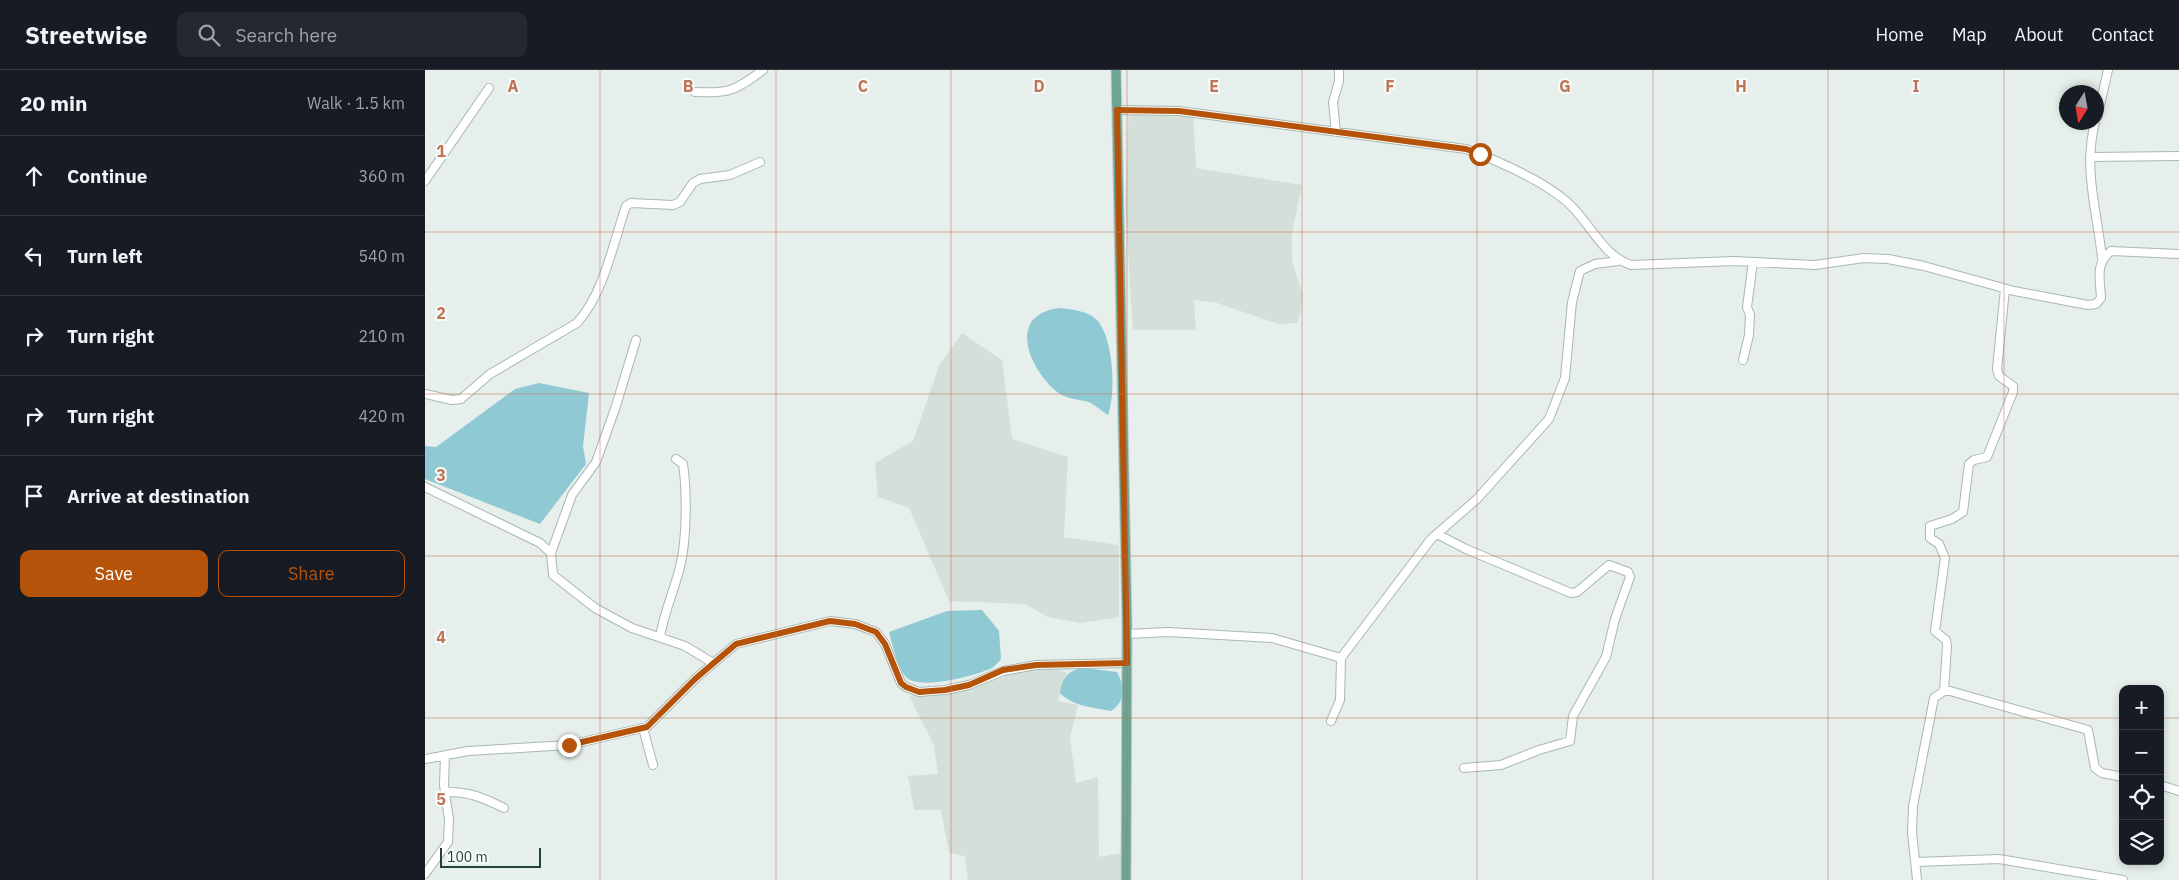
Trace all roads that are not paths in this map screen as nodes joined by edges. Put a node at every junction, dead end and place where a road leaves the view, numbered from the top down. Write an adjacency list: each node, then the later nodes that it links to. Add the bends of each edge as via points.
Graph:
1 (763, 70): 7 (street, via 732,91)
2 (1116, 70): 8 (main road)
3 (1339, 70): 10 (street, via 1333,102)
4 (2108, 70): 5 (street)
5 (2104, 87)
6 (489, 88): 14 (street)
7 (695, 92)
8 (1117, 110): 10 (street, via 1179,111); 27 (main road)
9 (2093, 130): 12 (street)
10 (1336, 132): 17 (street, via 1466,149 1494,160 1567,201)
11 (2179, 156): 12 (street)
12 (2090, 157): 16 (street, via 2089,176)
13 (760, 162): 22 (street, via 731,175 700,179 693,183 680,202 673,205 631,203 626,206 601,279 586,313 577,324 490,374 461,399)
14 (425, 181)
15 (2179, 254): 16 (street, via 2121,250 2111,251)
16 (2102, 258): 19 (street, via 2099,265 2101,298 2096,304)
17 (1617, 261): 18 (street, via 1642,265); 25 (street, via 1595,264 1581,271 1572,302 1565,378 1549,419 1477,499)
18 (1753, 262): 19 (street, via 1815,265 1865,258 1889,260 1924,266); 21 (street, via 1747,307 1751,320)
19 (2005, 289): 32 (street, via 1997,369 1999,376 2013,386 2013,392 1987,457 1969,464 1963,512 1930,526 1928,531 1945,558 1935,631 1946,640 1947,646)
20 (636, 340): 26 (street, via 596,462 572,495)
21 (1743, 360)
22 (425, 394)
23 (676, 459): 28 (street, via 683,464 685,478 683,538 680,566 663,614)
24 (425, 486): 26 (street, via 503,523 540,543)
25 (1437, 534): 29 (street); 38 (street, via 1571,593 1577,592 1609,566 1628,572 1629,577 1606,657 1573,716 1570,741 1501,766)
26 (551, 553): 28 (street, via 553,575 589,604 632,628)
27 (1127, 634): 29 (street, via 1168,632 1273,638); 31 (main road)
28 (660, 637): 30 (street, via 685,646)
29 (1341, 658): 33 (street, via 1339,700)
30 (713, 663): 31 (street, via 736,644 830,621 855,624 876,632 885,644 901,683 919,692 969,685 1003,670 1036,665); 34 (street)
31 (1127, 663): 46 (main road)
32 (1944, 691): 39 (street, via 2088,730 2095,768); 44 (street, via 1934,698 1913,806)
33 (1331, 720)
34 (643, 728): 35 (street, via 569,745 523,746); 37 (street)
35 (445, 756): 36 (street); 42 (street)
36 (425, 759)
37 (653, 765)
38 (1464, 768)
39 (2119, 776)
40 (2164, 786): 41 (street)
41 (2179, 791)
42 (445, 792): 43 (street, via 479,796); 45 (street, via 448,842)
43 (504, 808)
44 (1916, 862): 47 (street); 48 (street, via 1999,859)
45 (425, 874)
46 (1125, 880)
47 (1917, 880)
48 (2123, 880)

